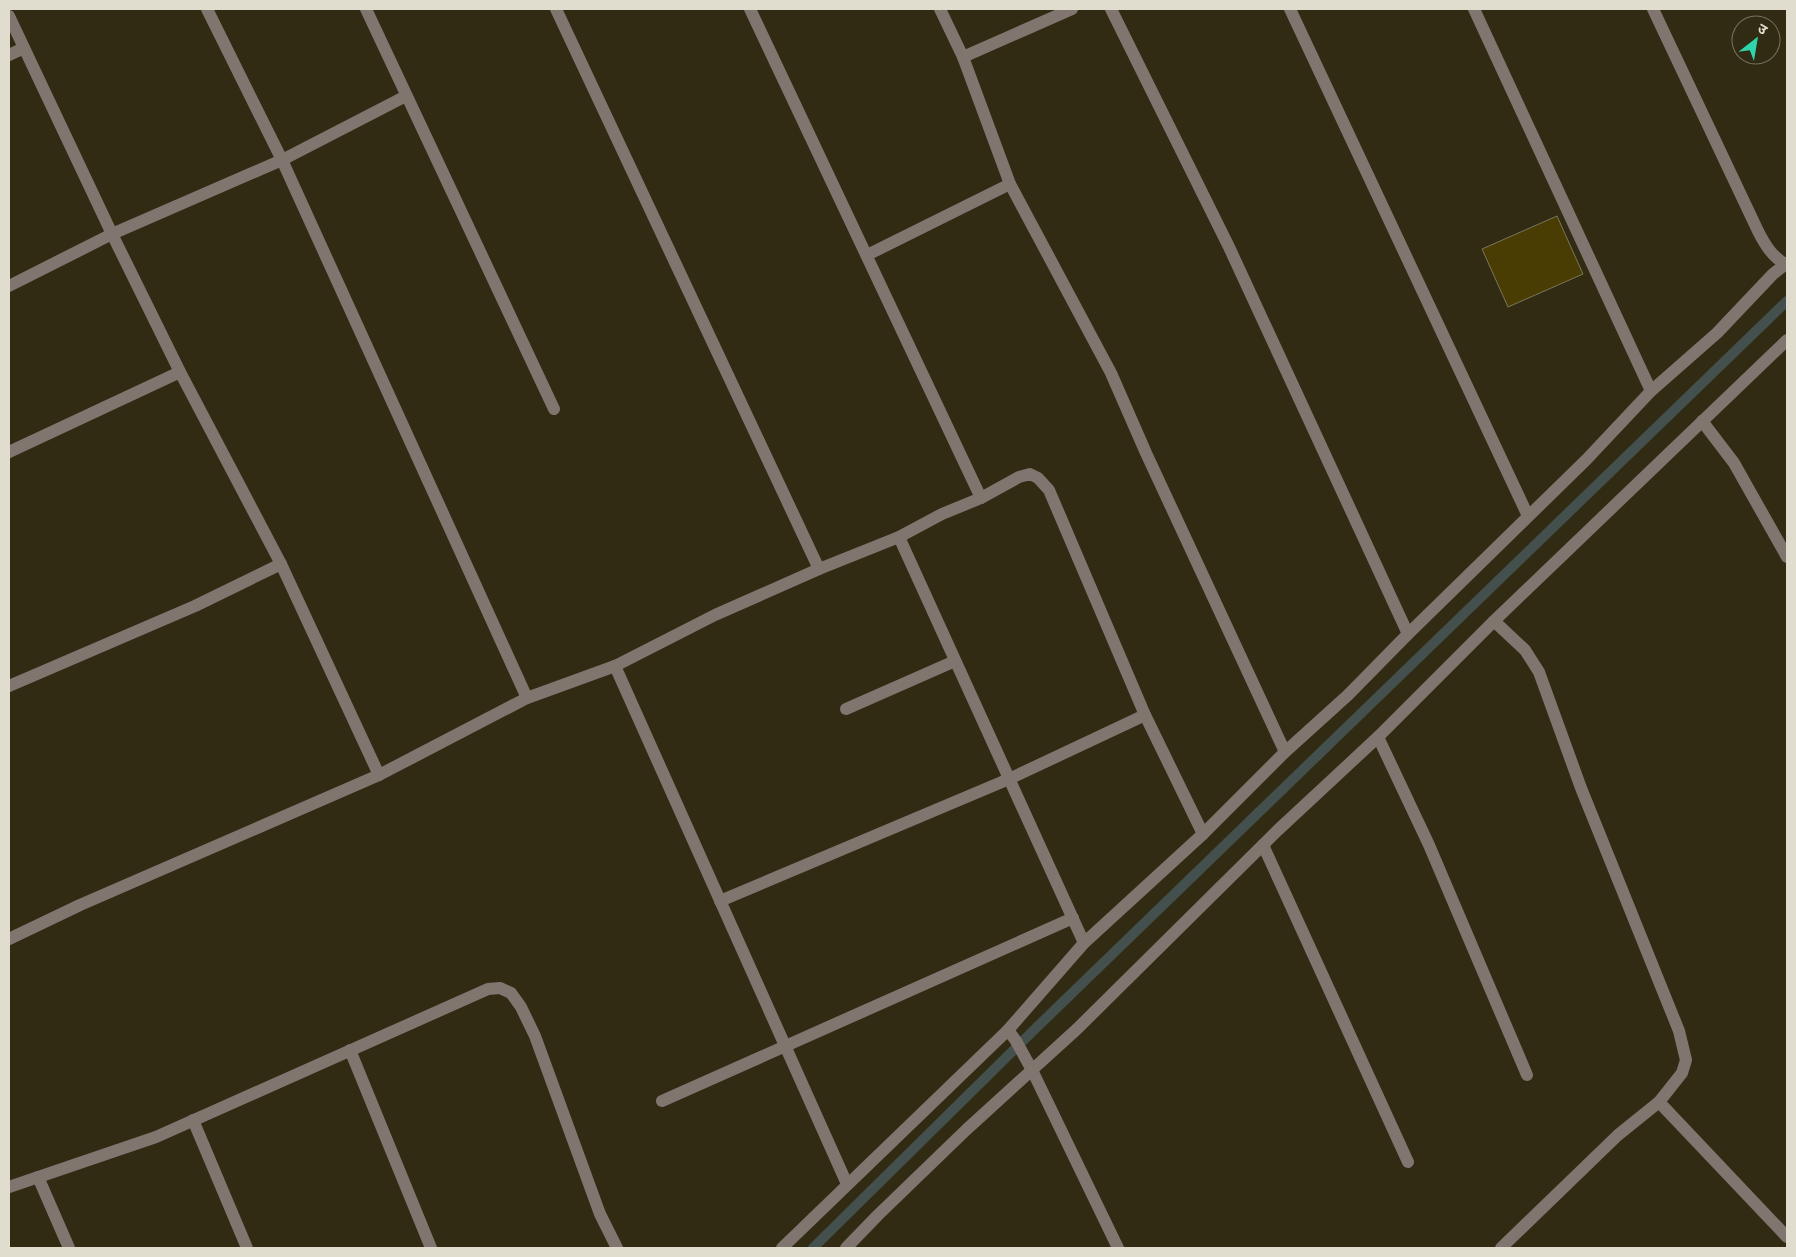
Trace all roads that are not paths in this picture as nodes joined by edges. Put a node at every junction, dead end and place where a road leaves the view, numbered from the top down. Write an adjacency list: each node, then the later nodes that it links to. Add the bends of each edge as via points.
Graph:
1 (207, 9): 16 (street)
2 (366, 9): 15 (street)
3 (556, 9): 33 (street)
4 (750, 9): 19 (street)
5 (940, 9): 14 (street)
6 (1072, 9): 14 (street)
7 (1111, 9): 35 (street, via 1229,247)
8 (1290, 9): 29 (street)
9 (1474, 9): 24 (street)
10 (1653, 9): 20 (street, via 1758,231 1775,257)
11 (9, 16): 12 (street)
12 (24, 48): 13 (street); 18 (street)
13 (9, 55)
14 (963, 57): 17 (street)
15 (406, 96): 16 (street); 25 (street)
16 (282, 160): 18 (street); 39 (street)
17 (1010, 184): 19 (street); 43 (street, via 1111,373)
18 (112, 234): 21 (street); 23 (street)
19 (867, 254): 28 (street)
20 (1787, 264): 24 (street, via 1717,333)
21 (9, 286)
22 (1787, 340): 26 (street)
23 (180, 372): 27 (street); 32 (street)
24 (1651, 391): 29 (street)
25 (554, 409)
26 (1702, 421): 31 (street, via 1734,463); 34 (street)
27 (9, 452)
28 (981, 498): 30 (street); 41 (street, via 1030,474 1048,490)
29 (1528, 516): 35 (street)
30 (899, 537): 33 (street); 36 (street)
31 (1787, 556)
32 (281, 564): 38 (street, via 195,606); 44 (street)
33 (819, 569): 37 (street, via 715,615)
34 (1494, 621): 42 (street); 58 (street, via 1525,650 1539,672 1582,788 1680,1030 1686,1060 1684,1067)
35 (1408, 634): 43 (street)
36 (955, 661): 40 (street); 45 (street)
37 (615, 666): 39 (street); 48 (street)
38 (9, 686)
39 (527, 698): 44 (street)
40 (846, 709)
41 (1145, 715): 45 (street); 46 (street)
42 (1378, 737): 47 (street); 56 (street, via 1429,845)
43 (1285, 752): 46 (street)
44 (379, 774): 50 (street)
45 (1008, 780): 48 (street); 49 (street)
46 (1203, 834): 51 (street)
47 (1263, 845): 55 (street); 60 (street)
48 (720, 901): 53 (street)
49 (1072, 918): 51 (street); 53 (street)
50 (9, 939)
51 (1084, 943): 52 (street)
52 (1008, 1030): 55 (street); 62 (street)
53 (786, 1046): 57 (street); 62 (street)
54 (350, 1050): 59 (street); 67 (street); 68 (street, via 488,990 500,988 511,993 535,1036 600,1214)
55 (1032, 1070): 70 (street); 71 (street)
56 (1527, 1075)
57 (662, 1101)
58 (1659, 1102): 64 (street); 72 (street, via 1618,1135)
59 (193, 1120): 61 (street, via 156,1137); 66 (street)
60 (1408, 1162)
61 (38, 1177): 63 (street); 65 (street)
62 (847, 1184): 69 (street)
63 (9, 1187)
64 (1787, 1237)
65 (69, 1248)
66 (247, 1248)
67 (430, 1248)
68 (617, 1248)
69 (782, 1248)
70 (846, 1248)
71 (1118, 1248)
72 (1501, 1248)

